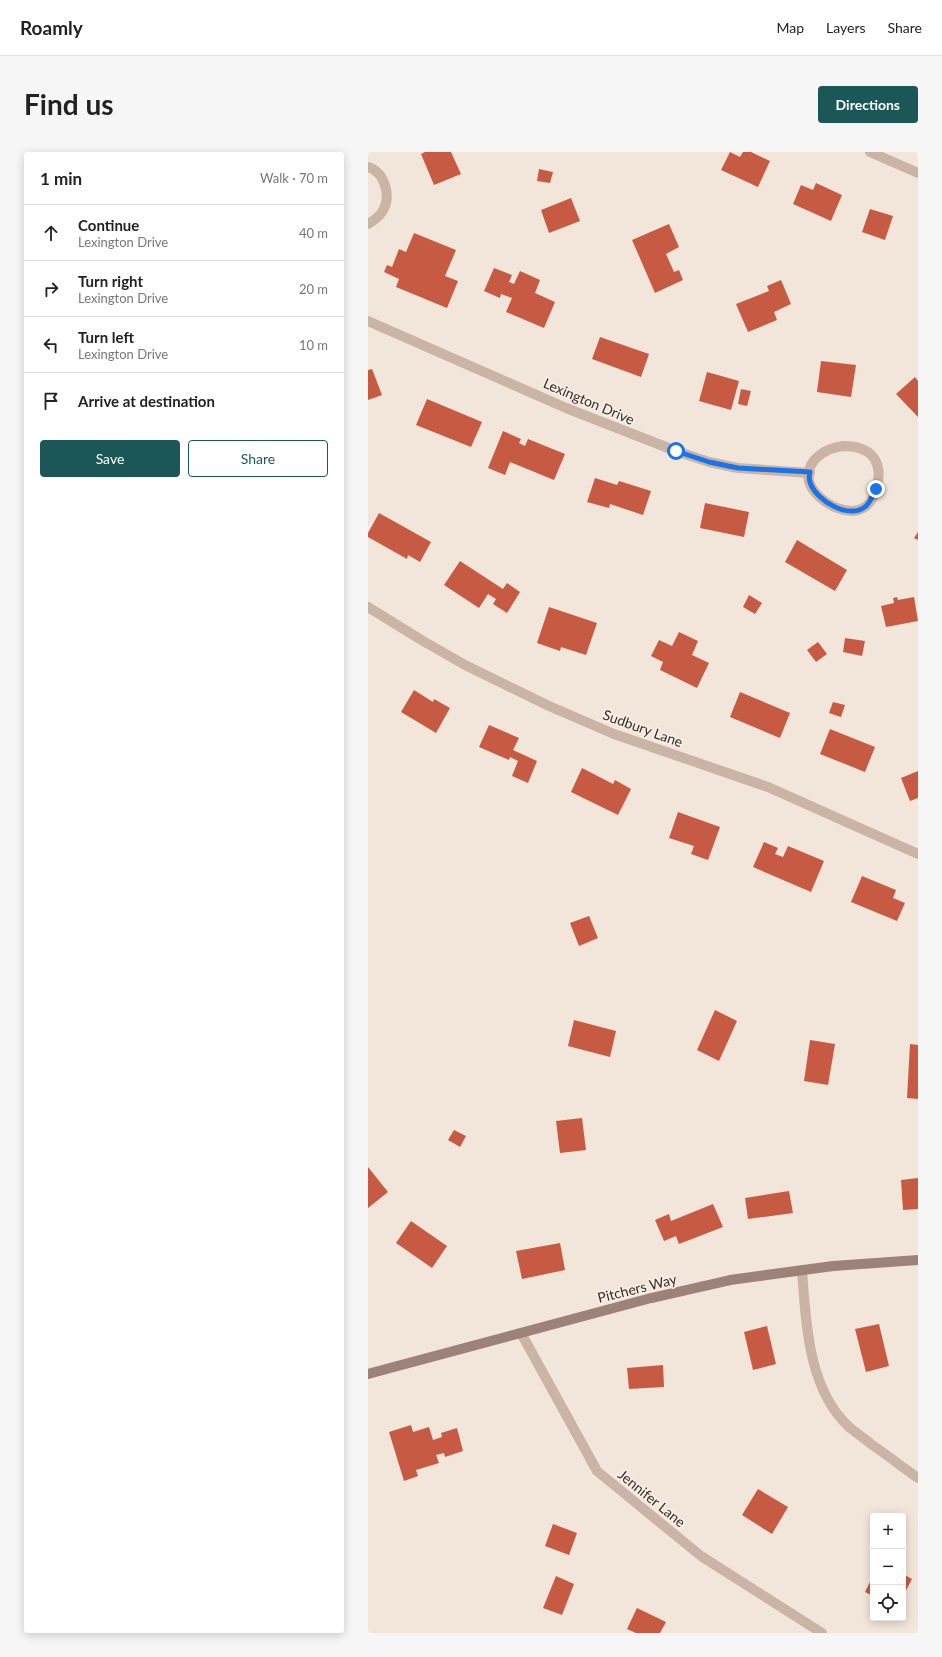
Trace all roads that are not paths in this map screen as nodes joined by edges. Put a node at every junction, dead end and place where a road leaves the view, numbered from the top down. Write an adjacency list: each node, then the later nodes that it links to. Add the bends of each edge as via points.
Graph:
1 (870, 152): 3 (street)
2 (368, 167): 4 (street, via 382,177 386,194 383,211)
3 (918, 173)
4 (368, 224)
5 (368, 321): 6 (street, Lexington Drive, via 566,408 676,451 738,468)
6 (810, 472): 6 (street, via 809,481 813,489 835,507 850,512 866,507 872,499 878,479 876,461 862,448 852,446 834,447 825,451 812,463)
7 (368, 606): 8 (street, Sudbury Lane, via 423,642 549,706 614,734 768,787)
8 (918, 854)
9 (918, 1260): 10 (main road, Pitchers Way)
10 (802, 1270): 11 (main road, Pitchers Way, via 730,1280); 13 (street, via 813,1358 824,1393 849,1427)
11 (521, 1333): 12 (main road, Pitchers Way); 14 (street, Jennifer Lane, via 597,1471 702,1556)
12 (368, 1374)
13 (918, 1478)
14 (822, 1633)

